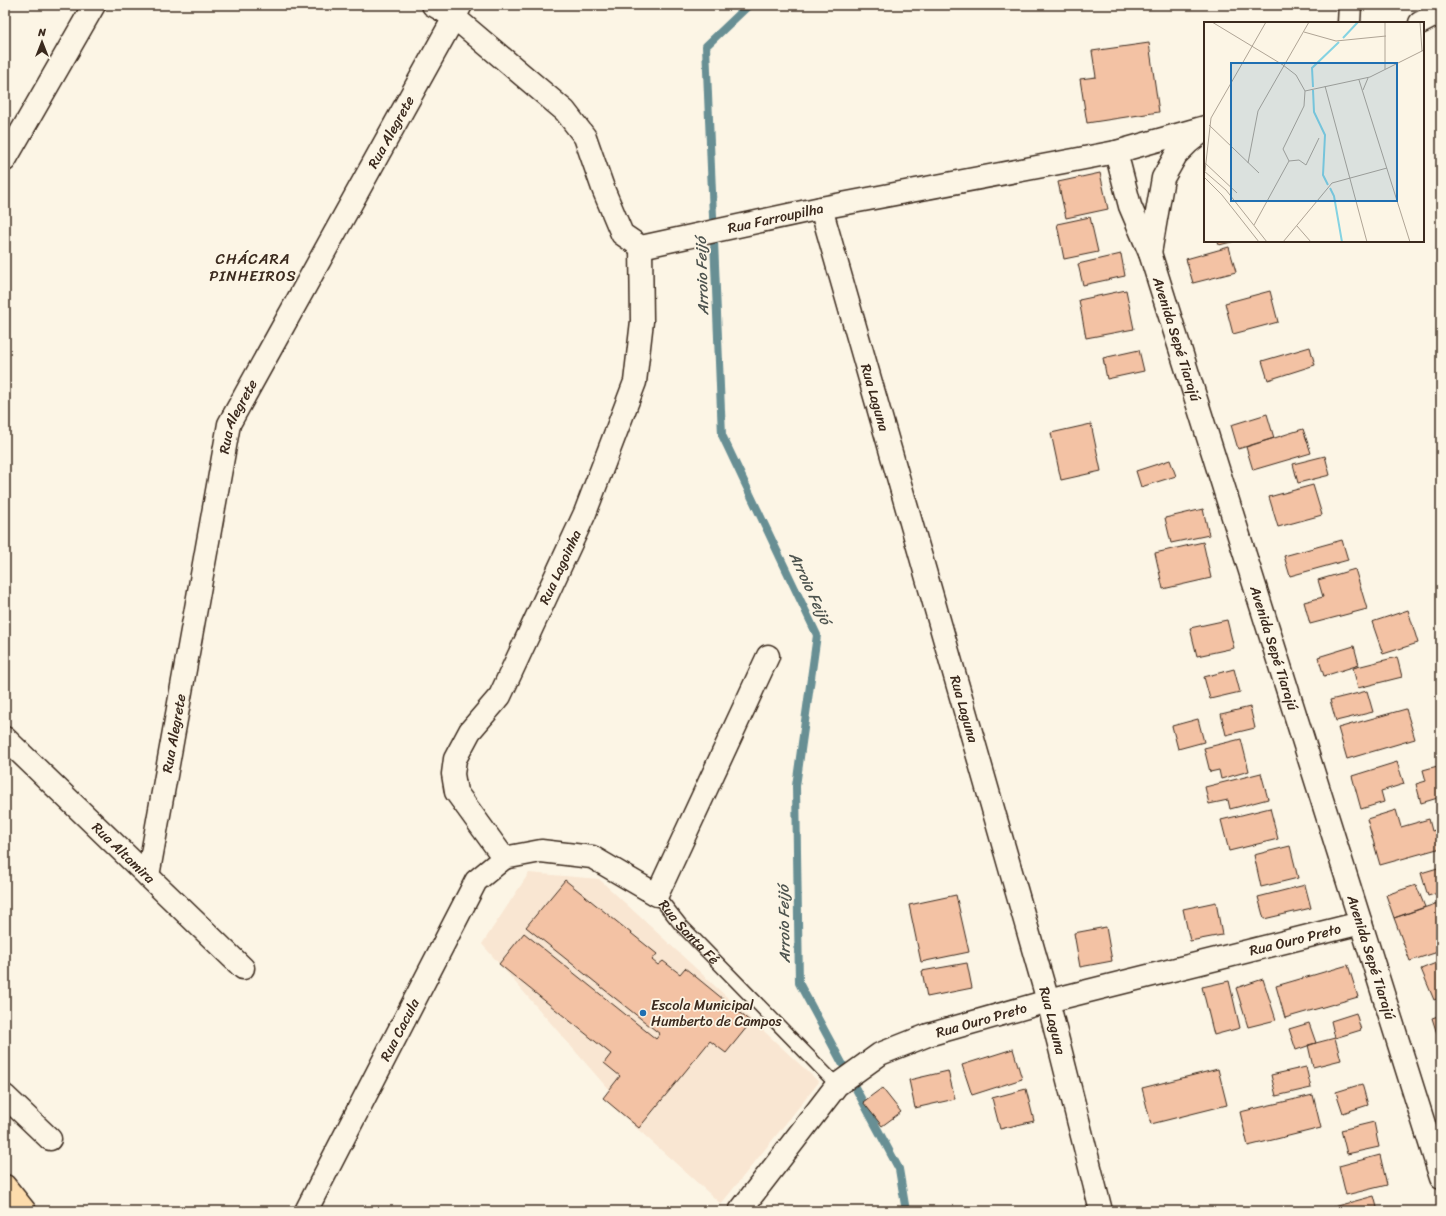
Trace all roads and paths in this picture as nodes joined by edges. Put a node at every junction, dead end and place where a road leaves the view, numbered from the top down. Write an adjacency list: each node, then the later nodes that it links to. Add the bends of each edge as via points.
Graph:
1 (94, 5): 11 (street)
2 (433, 5): 4 (street)
3 (1350, 5): 6 (street)
4 (458, 11): 13 (street, via 569,116 585,137 622,234); 18 (street, Rua Alegrete, via 229,424)
5 (1441, 12): 7 (street)
6 (1350, 22)
7 (1422, 22)
8 (1204, 127): 10 (street, Rua Farroupilha)
9 (1204, 131): 14 (street, Avenida Sepé Tiarajú, via 1176,155 1163,178)
10 (1116, 152): 12 (street, Rua Farroupilha); 14 (street, via 1130,206)
11 (5, 160)
12 (821, 208): 13 (street, Rua Farroupilha); 22 (street, Rua Laguna)
13 (641, 247): 17 (street, Rua Lagoinha, via 642,321 635,382 585,513 500,696 470,731 455,759 453,774 456,792)
14 (1150, 253): 20 (street, Avenida Sepé Tiarajú)
15 (768, 656): 19 (street)
16 (5, 738): 18 (street, Rua Altamira)
17 (504, 858): 19 (street, Rua Santa Fé, via 541,851 592,856); 29 (street, Rua Cacula, via 476,881)
18 (148, 876): 21 (street, Rua Altamira)
19 (657, 895): 23 (lane, Rua Santa Fé, via 680,924)
20 (1361, 923): 22 (street, Rua Ouro Preto); 26 (street, Avenida Sepé Tiarajú)
21 (243, 968)
22 (1048, 1001): 23 (street, Rua Ouro Preto, via 914,1040 880,1054); 31 (street, Rua Laguna)
23 (837, 1085): 30 (street, Rua Ouro Preto)
24 (5, 1096): 25 (street)
25 (50, 1139)
26 (1441, 1178)
27 (5, 1186): 28 (main road)
28 (25, 1211)
29 (306, 1211)
30 (740, 1211)
31 (1101, 1211)

